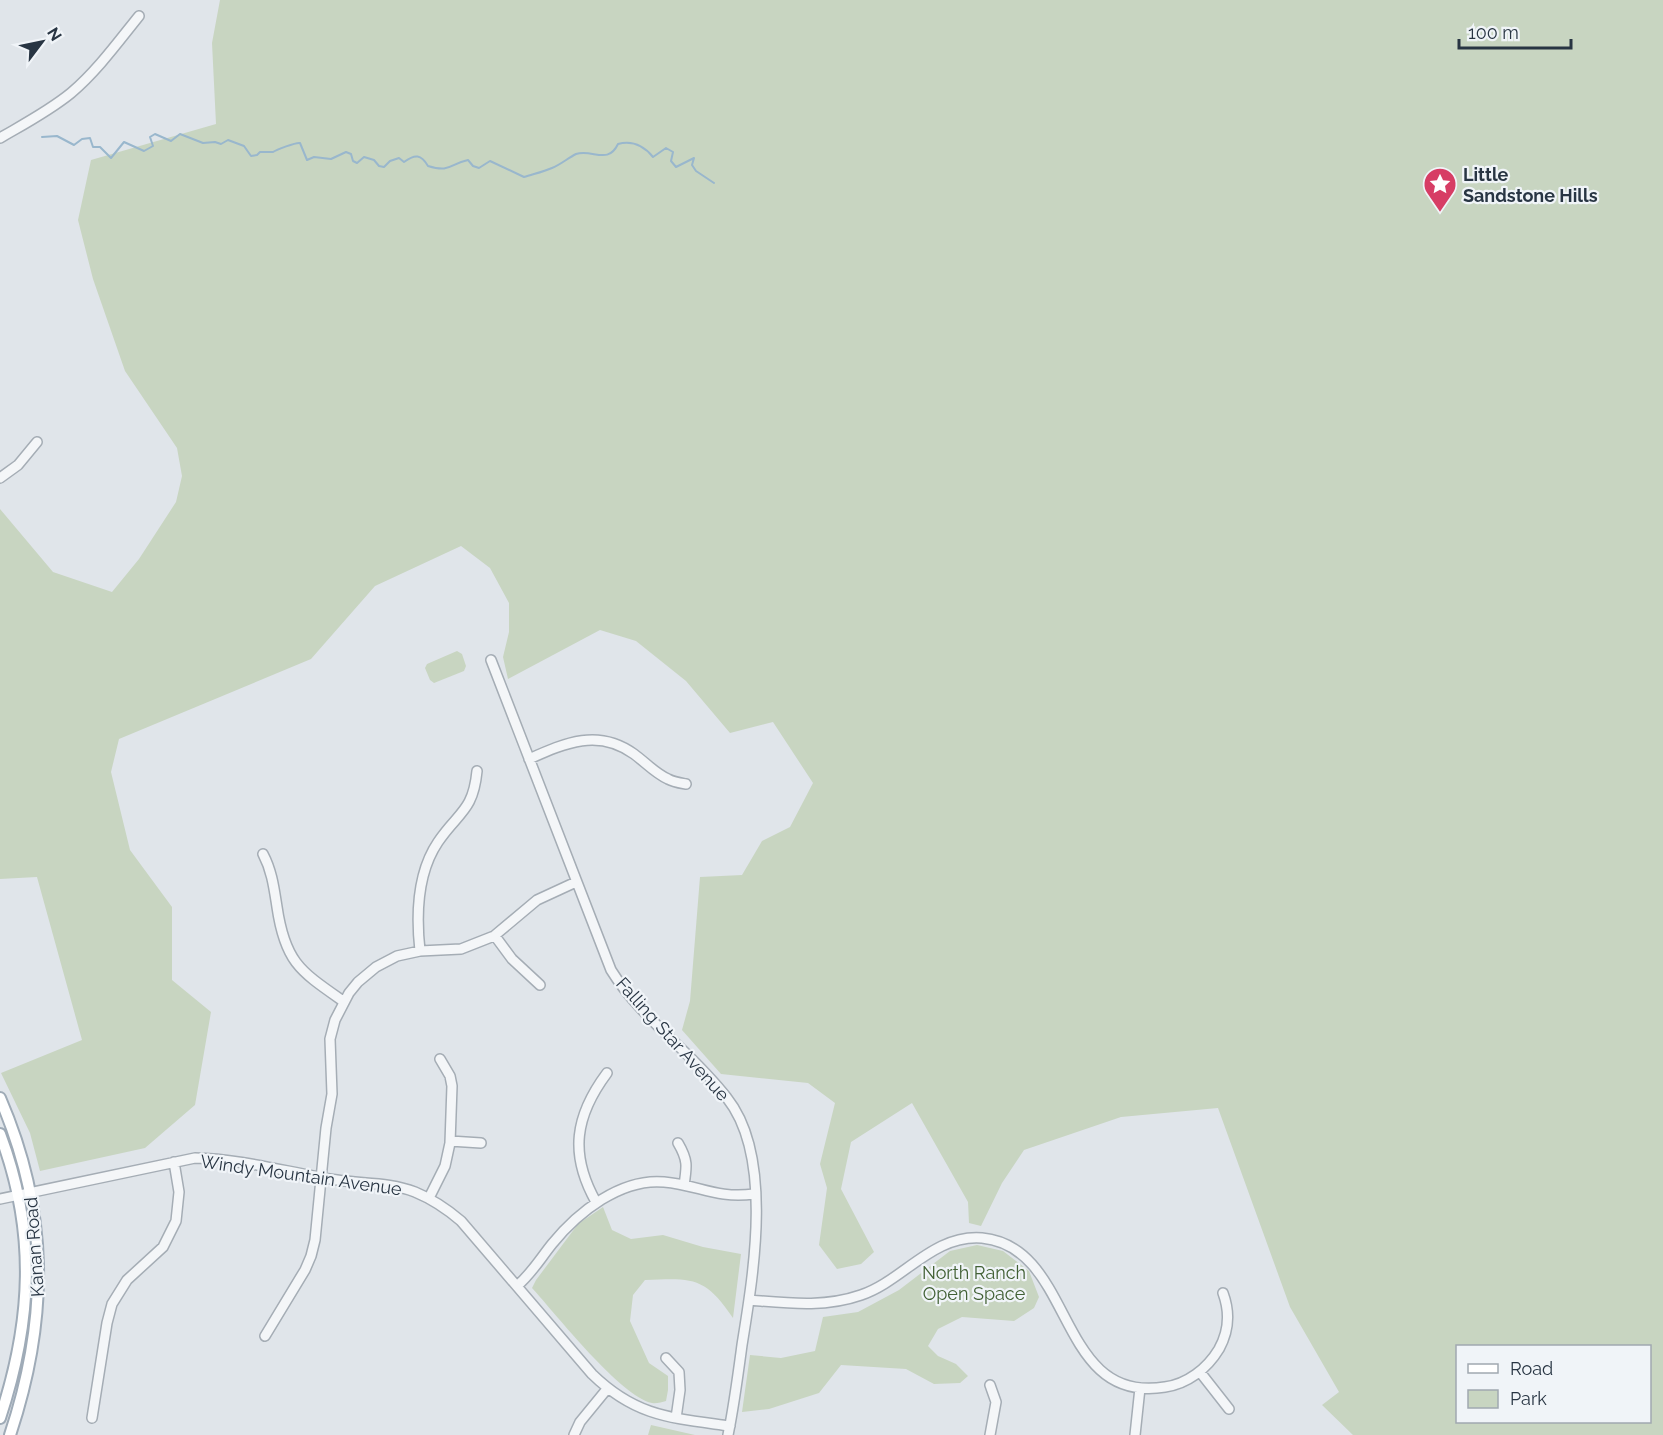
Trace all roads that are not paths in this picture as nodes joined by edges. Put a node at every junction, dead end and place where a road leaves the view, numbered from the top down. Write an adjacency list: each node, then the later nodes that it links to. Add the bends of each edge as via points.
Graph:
1 (139, 16): 2 (street, via 72,92)
2 (0, 138)
3 (37, 442): 4 (street, via 18,465)
4 (0, 478)
5 (491, 660): 6 (street, Falling Star Avenue)
6 (529, 759): 8 (street, via 571,741 605,741 632,752 667,779); 10 (street, Falling Star Avenue)
7 (477, 771): 12 (street, via 476,790 469,804 438,842 425,868 418,917)
8 (686, 784)
9 (263, 854): 14 (street, via 271,870 287,951 313,980)
10 (576, 882): 11 (street, via 537,900); 26 (street, Falling Star Avenue, via 619,983 736,1111 751,1149)
11 (495, 936): 12 (street, via 461,949); 13 (street)
12 (420, 951): 14 (street, via 397,956 376,967)
13 (540, 986)
14 (343, 1001): 23 (street, via 330,1039 332,1094)
15 (440, 1059): 19 (street, via 452,1086)
16 (607, 1072): 30 (street, via 586,1105 579,1137 582,1171)
17 (0, 1098): 25 (main road, Kanan Road, via 19,1143)
18 (0, 1134): 27 (main road, Kanan Road)
19 (450, 1141): 20 (street); 28 (street, via 445,1166)
20 (481, 1143)
21 (678, 1143): 24 (street, via 686,1157)
22 (174, 1162): 23 (street, Windy Mountain Avenue, via 218,1159); 25 (street, Windy Mountain Avenue); 42 (street, via 179,1192 176,1221 163,1247 127,1280 112,1304)
23 (321, 1178): 28 (street, Windy Mountain Avenue, via 394,1186); 34 (street, via 311,1256)
24 (684, 1185): 26 (street, via 736,1197); 30 (street, via 663,1181 638,1183)
25 (32, 1193): 27 (street, Windy Mountain Avenue); 45 (main road, Kanan Road, via 39,1273 37,1319)
26 (754, 1194): 33 (street, Falling Star Avenue, via 755,1251)
27 (18, 1196): 29 (street, Windy Mountain Avenue); 41 (main road, Kanan Road, via 27,1294 14,1377)
28 (429, 1198): 31 (street, Windy Mountain Avenue, via 461,1221)
29 (0, 1199)
30 (596, 1202): 31 (street, via 559,1236)
31 (517, 1286): 39 (street, Windy Mountain Avenue)
32 (1223, 1293): 36 (street, via 1228,1308 1225,1334 1215,1355)
33 (749, 1300): 38 (street, via 814,1304 846,1300 882,1286 944,1244 969,1238 993,1240 1015,1249 1035,1267 1094,1365 1114,1380); 44 (street, Falling Star Avenue)
34 (266, 1336)
35 (666, 1358): 43 (street, via 679,1372)
36 (1200, 1372): 38 (street, via 1169,1386); 40 (street)
37 (990, 1385): 47 (street, via 996,1402)
38 (1140, 1388): 48 (street)
39 (607, 1389): 43 (street, Windy Mountain Avenue, via 641,1409); 46 (street)
40 (1229, 1409)
41 (0, 1418)
42 (93, 1418)
43 (676, 1418): 44 (street, Windy Mountain Avenue)
44 (729, 1431)
45 (10, 1435)
46 (574, 1435)
47 (990, 1435)
48 (1135, 1435)

